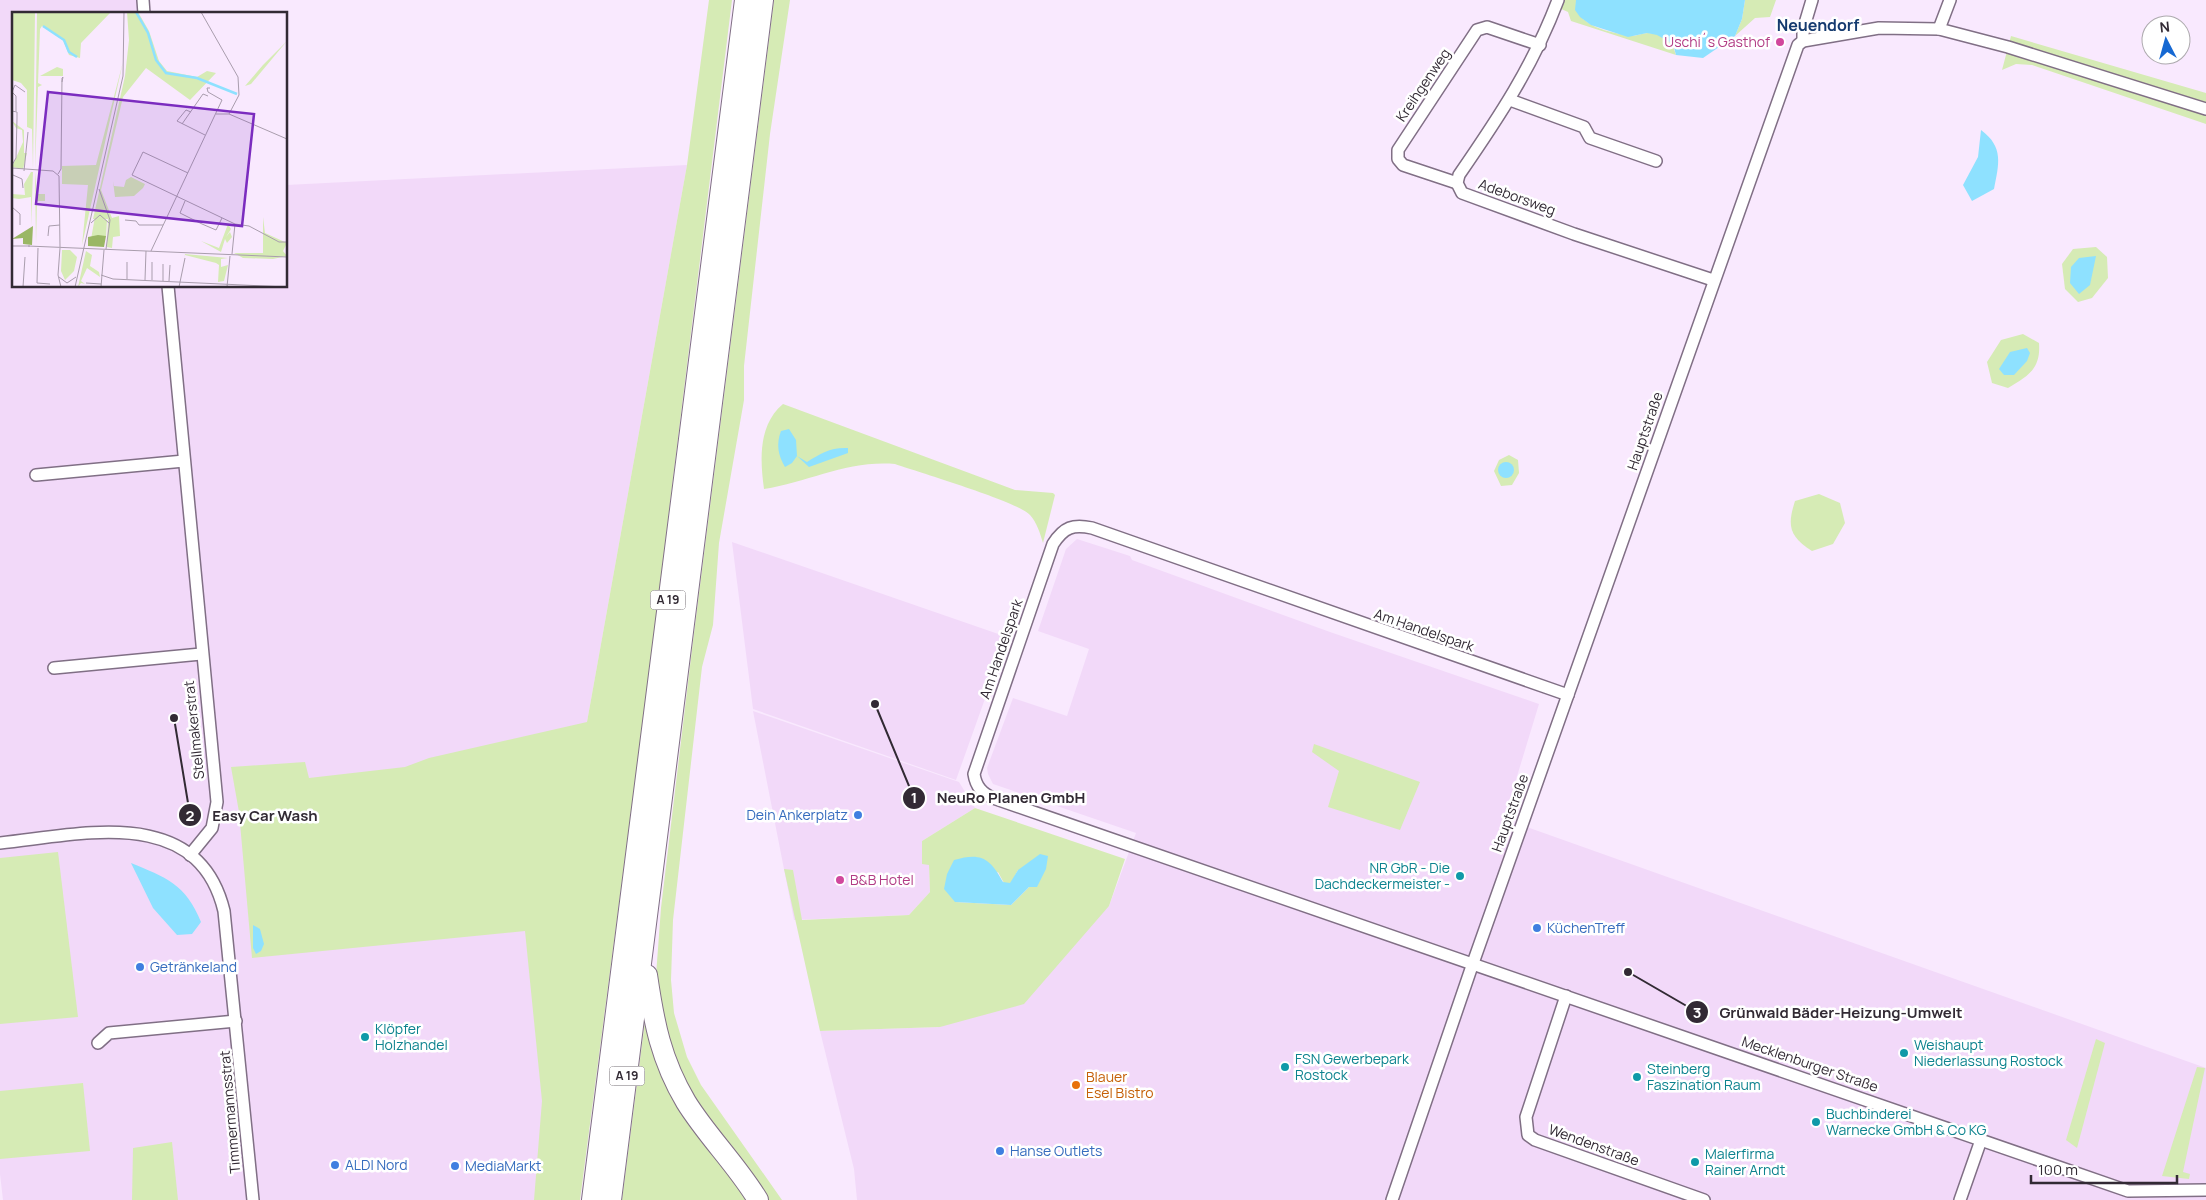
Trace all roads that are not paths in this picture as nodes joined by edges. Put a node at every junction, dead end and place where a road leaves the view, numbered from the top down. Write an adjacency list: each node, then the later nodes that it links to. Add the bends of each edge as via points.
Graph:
1 (745, 0): 31 (highway, A 19)
2 (763, 0): 22 (highway, A 19)
3 (1558, 0): 8 (street, Adeborsweg)
4 (1812, 0): 7 (street, Hauptstraße)
5 (1950, 0): 6 (street)
6 (1939, 29): 7 (street, via 1879,28); 10 (street, via 2018,50)
7 (1803, 40): 13 (street, Hauptstraße, via 1794,53)
8 (1540, 45): 9 (street, Adeborsweg); 12 (street, Kreihgenweg, via 1487,27 1477,30 1398,150 1398,159 1404,165)
9 (1510, 100): 11 (street, via 1584,127 1590,138); 12 (street, Adeborsweg, via 1459,175)
10 (2206, 109)
11 (1656, 162)
12 (1457, 183): 13 (street, Adeborsweg, via 1462,193)
13 (1714, 280): 19 (street, Hauptstraße)
14 (168, 288): 15 (street, Stellmakerstrat)
15 (184, 461): 16 (street); 17 (street, Stellmakerstrat)
16 (36, 475)
17 (201, 654): 18 (street); 21 (street, Stellmakerstrat, via 217,802 212,828)
18 (54, 668)
19 (1568, 696): 23 (street, Hauptstraße); 23 (street, Am Handelspark, via 1092,528 1071,526 1053,544 974,774 981,791 993,798)
20 (0, 843): 21 (street, Timmermannsstrat, via 134,832 160,837)
21 (190, 855): 25 (street, Timmermannsstrat, via 211,878 221,899)
22 (643, 952): 32 (highway, A 19); 33 (highway, via 657,1039 672,1077 696,1116)
23 (1473, 963): 24 (street, Mecklenburger Straße); 34 (street, Hauptstraße)
24 (1566, 996): 27 (street, Mecklenburger Straße); 35 (street, Wendenstraße, via 1526,1117 1528,1135)
25 (236, 1021): 26 (street, via 109,1033); 30 (street, Timmermannsstrat)
26 (98, 1043)
27 (1981, 1140): 29 (street, Mecklenburger Straße); 36 (street)
28 (2206, 1190): 29 (street, Mecklenburger Straße)
29 (2128, 1195)
30 (253, 1200)
31 (592, 1200)
32 (611, 1200)
33 (758, 1200)
34 (1392, 1200)
35 (1704, 1200)
36 (1960, 1200)

